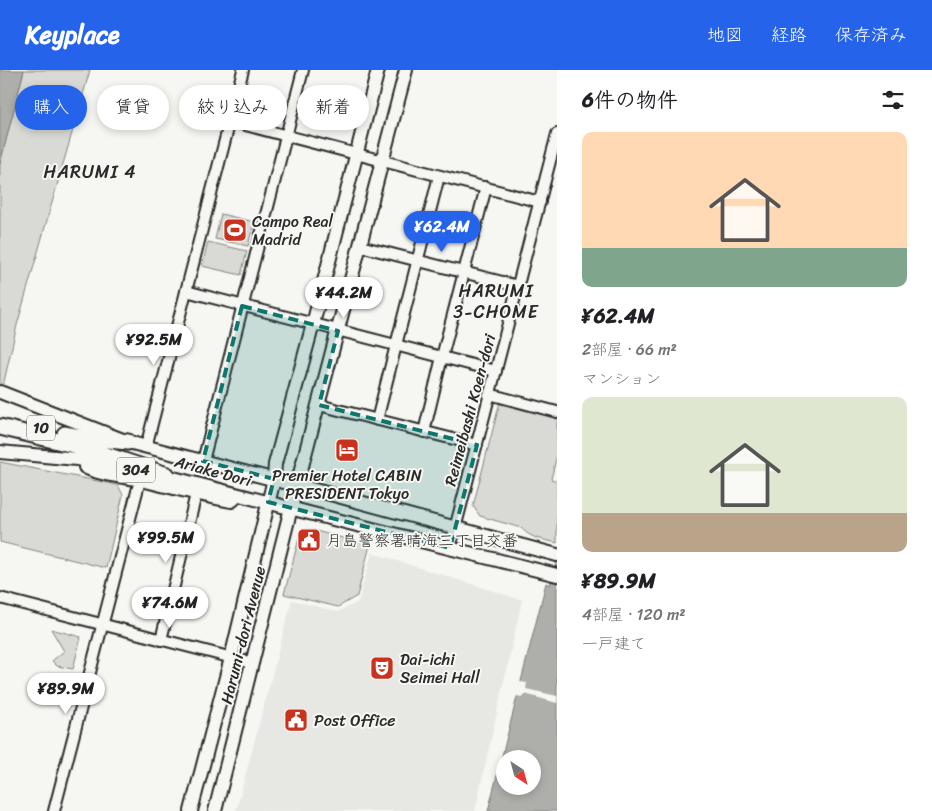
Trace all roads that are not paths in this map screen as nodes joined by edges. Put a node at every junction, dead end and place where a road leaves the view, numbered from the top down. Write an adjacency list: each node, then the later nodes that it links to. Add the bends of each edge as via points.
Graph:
1 (243, 70): 5 (street)
2 (303, 70): 9 (street)
3 (378, 70): 10 (main road, Harumi-dori Avenue)
4 (406, 70): 11 (main road, Harumi-dori Avenue)
5 (239, 85)
6 (228, 130): 19 (street)
7 (266, 130): 9 (street)
8 (557, 134): 14 (street, Reimeibashi Koen-dori)
9 (286, 135): 10 (street); 20 (street)
10 (356, 154): 11 (street); 21 (main road, Harumi-dori Avenue)
11 (382, 160): 12 (street); 15 (main road, Harumi-dori Avenue)
12 (439, 176): 13 (street); 16 (street)
13 (486, 187): 14 (street); 17 (street)
14 (540, 202): 18 (street, Reimeibashi Koen-dori)
15 (360, 246): 16 (street); 22 (main road, Harumi-dori Avenue)
16 (418, 260): 17 (street); 23 (street)
17 (464, 272): 18 (street); 24 (street)
18 (518, 286): 25 (street, Reimeibashi Koen-dori)
19 (186, 292): 20 (street); 36 (street)
20 (242, 306): 21 (street); 39 (street)
21 (313, 324): 22 (street); 41 (main road, Harumi-dori Avenue, via 275,464)
22 (338, 330): 23 (street); 28 (main road, Harumi-dori Avenue)
23 (395, 345): 24 (street); 31 (street)
24 (442, 357): 25 (street); 33 (street)
25 (496, 371): 27 (street, Reimeibashi Koen-dori)
26 (0, 392): 34 (main road, Ariake Dori / 304)
27 (489, 394): 29 (street); 35 (street, Reimeibashi Koen-dori)
28 (319, 405): 31 (street); 43 (main road, Harumi-dori Avenue)
29 (557, 412)
30 (0, 418): 37 (highway, 10)
31 (377, 420): 33 (street)
32 (0, 427): 37 (highway, 10)
33 (424, 432): 35 (street)
34 (128, 442): 36 (main road, Ariake Dori / 304); 37 (highway, 10)
35 (477, 445): 48 (street, Reimeibashi Koen-dori)
36 (146, 447): 39 (main road, Ariake Dori / 304)
37 (79, 448): 38 (main road); 40 (highway, 10); 42 (main road, via 84,466)
38 (0, 452)
39 (202, 461): 41 (main road, Ariake Dori / 304)
40 (167, 475): 45 (main road, Ariake Dori / 304)
41 (274, 479): 43 (main road, 304); 46 (main road, Harumi-dori Avenue)
42 (140, 480): 44 (main road); 53 (street)
43 (298, 485): 47 (main road, Harumi-dori Avenue); 48 (main road, 304)
44 (196, 494): 45 (main road, via 231,501); 54 (street)
45 (242, 496): 46 (main road, Ariake Dori / 304)
46 (268, 502): 47 (main road, 304); 55 (main road, Harumi-dori Avenue)
47 (291, 508): 49 (main road, 304); 56 (main road, Harumi-dori Avenue)
48 (455, 528): 49 (street, Reimeibashi Koen-dori); 50 (main road, 304)
49 (450, 548): 51 (main road, 304)
50 (557, 555)
51 (554, 574)
52 (0, 598): 53 (street)
53 (103, 625): 54 (street); 57 (street)
54 (161, 640): 55 (street)
55 (231, 658): 56 (street); 58 (main road, Harumi-dori Avenue)
56 (252, 663): 59 (main road, Harumi-dori Avenue)
57 (54, 811)
58 (191, 811)
59 (213, 811)

